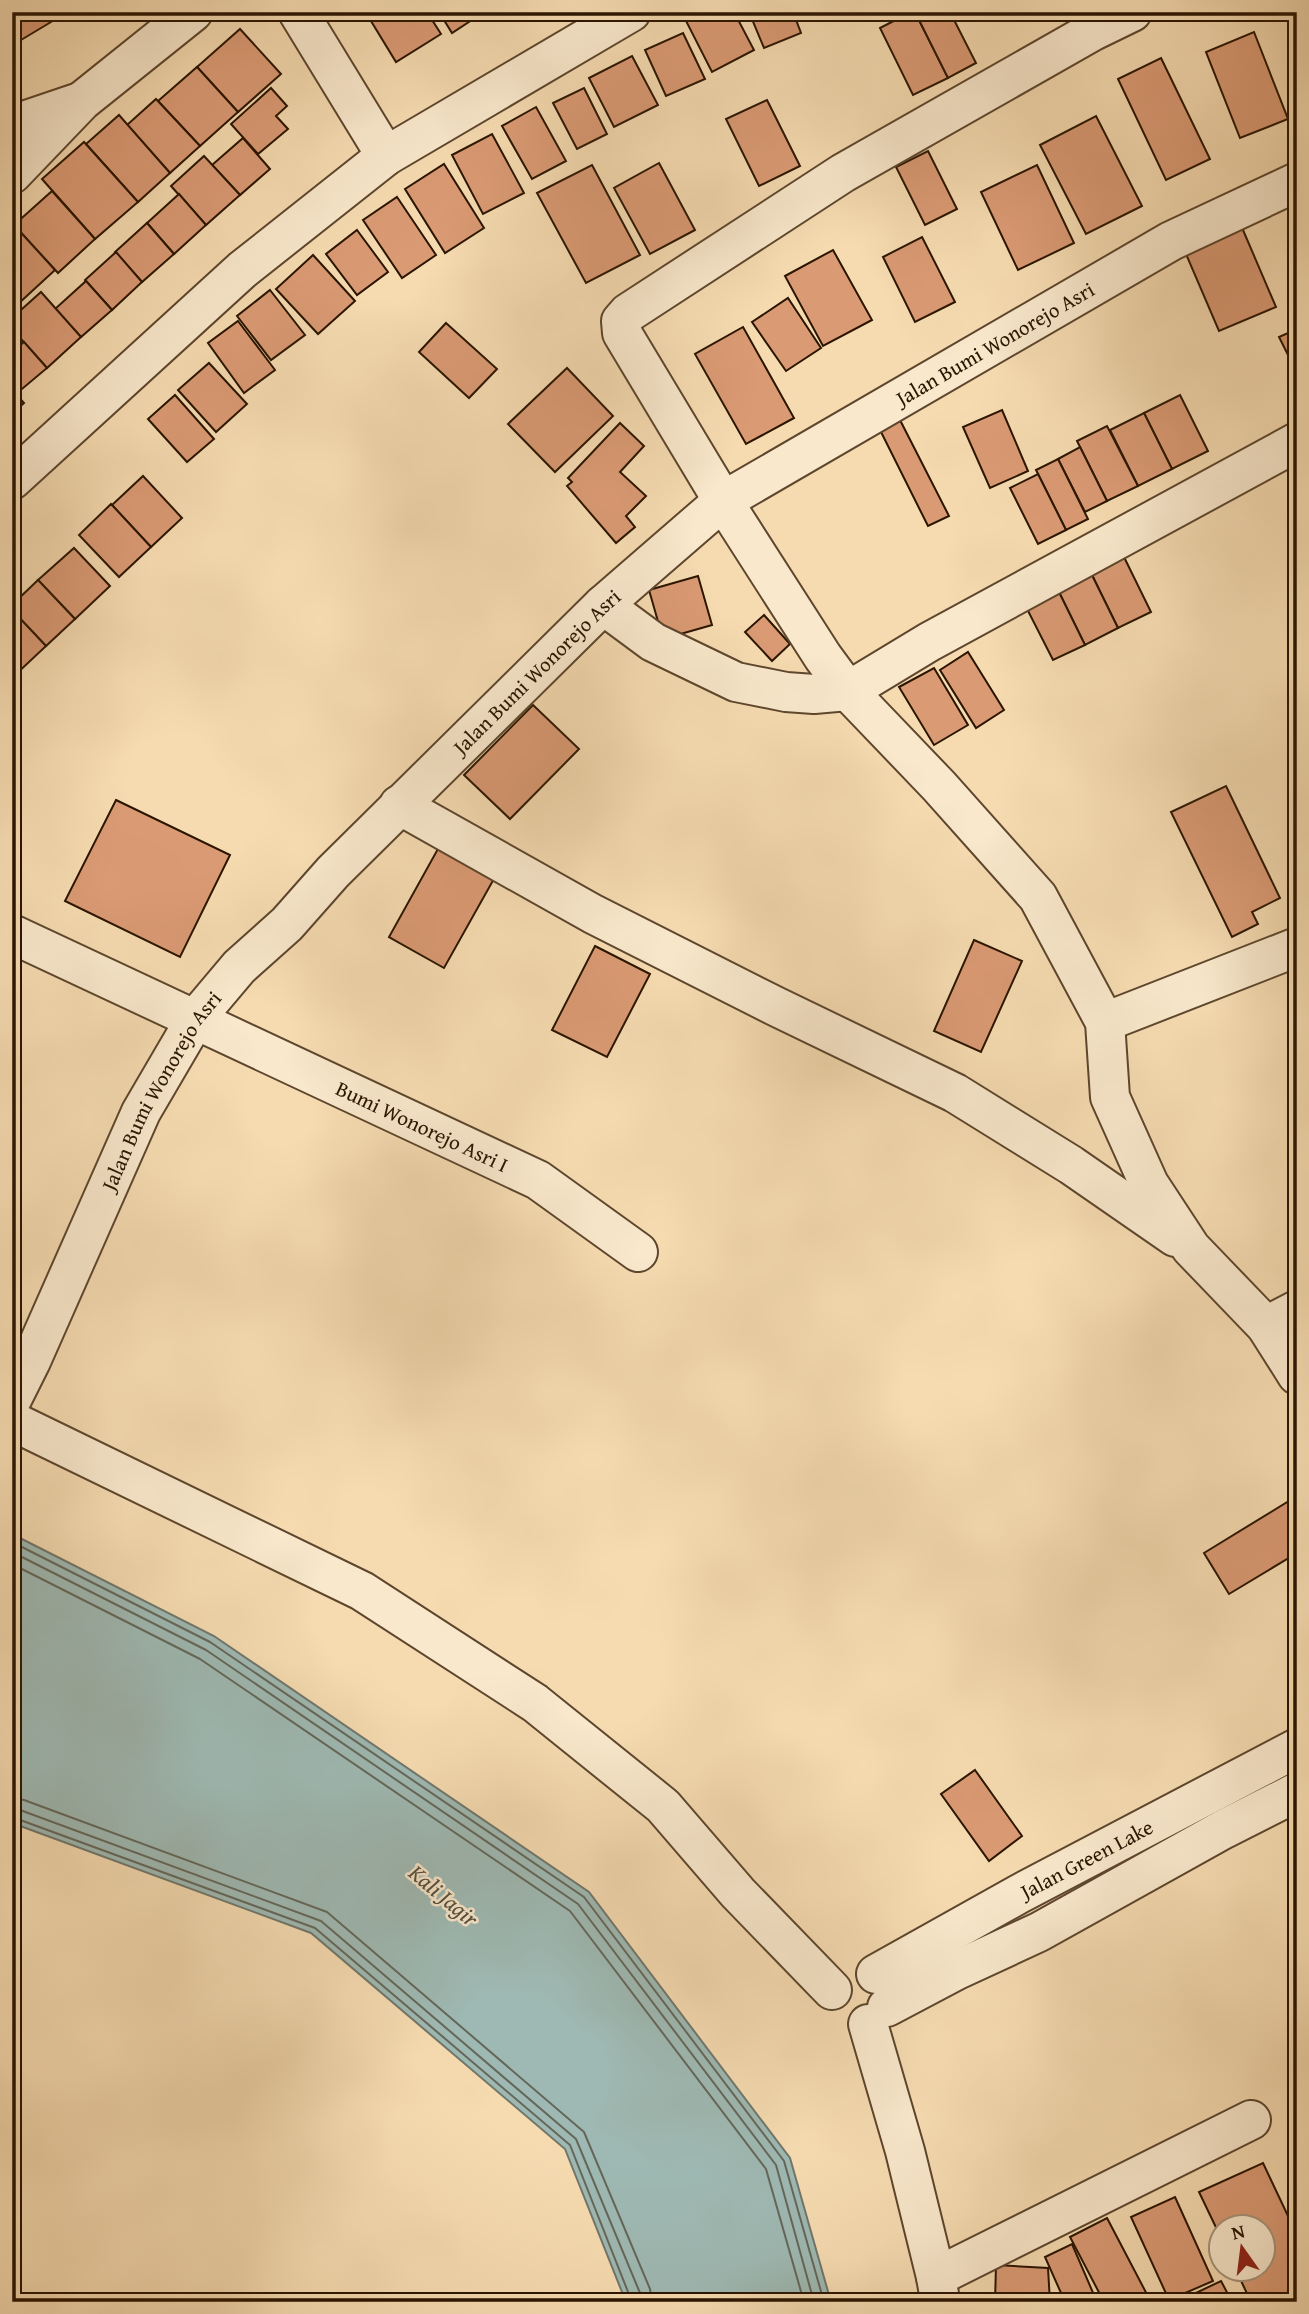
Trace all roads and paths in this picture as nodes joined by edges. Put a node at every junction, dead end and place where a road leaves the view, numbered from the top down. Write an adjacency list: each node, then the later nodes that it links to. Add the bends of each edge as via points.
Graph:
1 (193, 12): 5 (street)
2 (298, 12): 7 (street)
3 (631, 12): 7 (street)
4 (1132, 12): 12 (street, via 843,173 621,321 629,349)
5 (82, 101): 6 (street); 8 (street)
6 (12, 125)
7 (386, 156): 11 (street, via 242,270)
8 (12, 174)
9 (1297, 182): 12 (street, Jalan Bumi Wonorejo Asri, via 1171,241)
10 (1297, 442): 14 (street, via 929,642)
11 (12, 480)
12 (723, 501): 13 (street, Jalan Bumi Wonorejo Asri); 14 (street)
13 (603, 606): 14 (street, via 653,642 737,682 786,692); 15 (street, Jalan Bumi Wonorejo Asri)
14 (848, 691): 19 (street, via 1038,897)
15 (399, 805): 18 (street, Jalan Bumi Wonorejo Asri, via 287,924 239,967); 20 (street, via 593,914 955,1093)
16 (12, 934): 18 (street, Bumi Wonorejo Asri I)
17 (1297, 947): 19 (street)
18 (196, 1018): 21 (street, Bumi Wonorejo Asri I, via 538,1180); 24 (street, Jalan Bumi Wonorejo Asri, via 141,1112)
19 (1105, 1022): 20 (street, via 1111,1097 1149,1184)
20 (1191, 1248): 22 (street)
21 (638, 1252)
22 (1281, 1318): 23 (street)
23 (1297, 1375)
24 (12, 1399)
25 (12, 1421): 32 (street, via 362,1591 535,1703 663,1806 738,1893)
26 (1297, 1748): 28 (street, Jalan Green Lake)
27 (1297, 1792): 29 (street, Jalan Green Lake)
28 (1206, 1794): 29 (street); 30 (street, Jalan Green Lake)
29 (1224, 1829): 31 (street, Jalan Green Lake)
30 (1019, 1894): 31 (street); 33 (street, Jalan Green Lake)
31 (1038, 1932): 33 (street, Jalan Green Lake)
32 (832, 1990): 33 (street, via 847,1971 863,1969); 33 (street, via 836,2013 856,2025)
33 (877, 2002): 35 (street, via 905,2151)
34 (1251, 2120): 35 (street)
35 (938, 2289)

